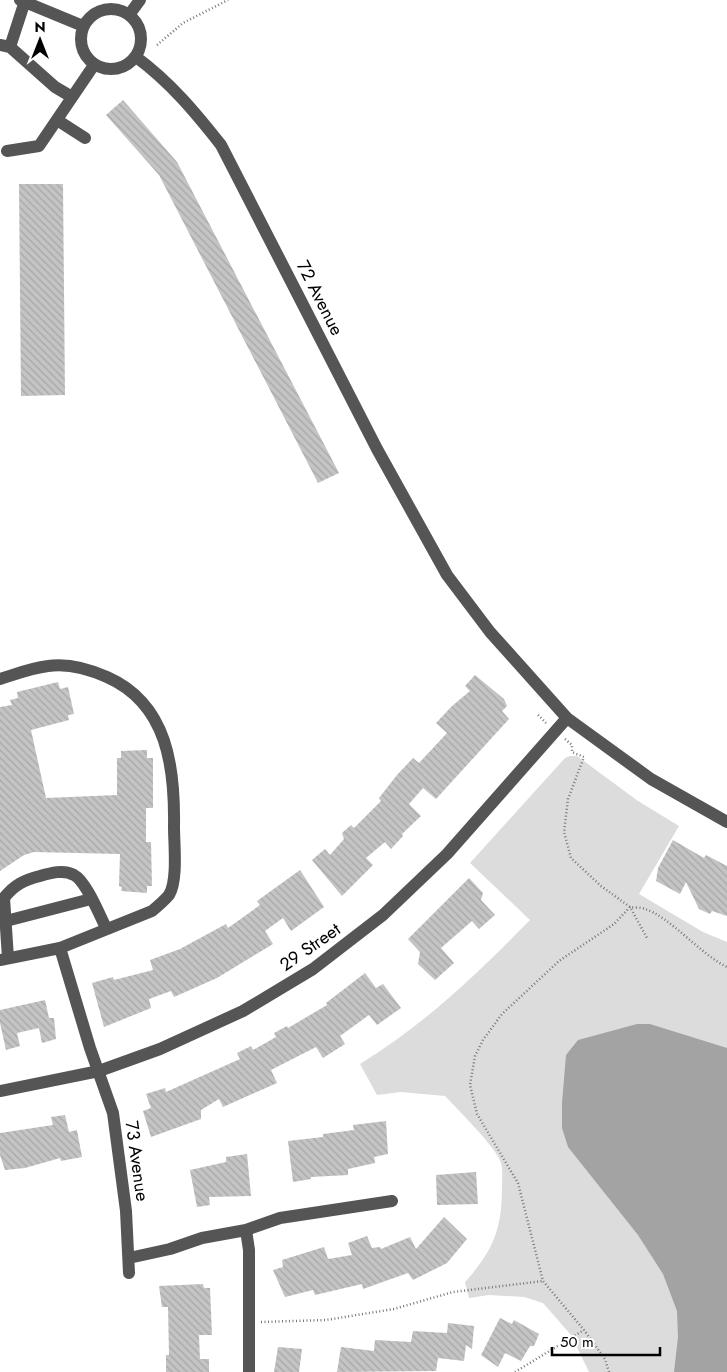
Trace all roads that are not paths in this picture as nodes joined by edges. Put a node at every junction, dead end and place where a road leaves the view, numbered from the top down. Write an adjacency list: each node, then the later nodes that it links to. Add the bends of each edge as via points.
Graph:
1 (140, 0): 3 (street)
2 (23, 1): 4 (street); 5 (street)
3 (129, 15): 4 (street, via 122,10 104,9 88,18); 6 (street, via 140,30 142,40)
4 (83, 26): 7 (street, via 80,34 82,51)
5 (5, 46): 8 (street)
6 (136, 57): 7 (street, via 121,68 102,69); 13 (street, 72 Avenue, via 189,103 221,145 377,449 447,575 490,632)
7 (94, 65): 8 (street)
8 (72, 97): 9 (street)
9 (57, 120): 10 (street); 11 (street, via 39,146)
10 (85, 138)
11 (7, 151)
12 (0, 678): 17 (street, via 65,665 99,673 136,696 153,715 162,734 175,791 173,884 170,894 152,911)
13 (567, 718): 14 (street, via 651,779); 20 (street, 29 Street, via 447,854 383,914 313,969 243,1011 160,1049)
14 (727, 822)
15 (91, 899): 16 (street); 16 (street, via 76,875 64,872 40,876 20,882 4,898); 17 (street)
16 (6, 922): 19 (street)
17 (106, 928): 18 (street)
18 (60, 948): 19 (street); 20 (street, 73 Avenue)
19 (4, 959)
20 (99, 1070): 21 (street, 29 Street); 24 (street, 73 Avenue, via 113,1113 120,1152)
21 (0, 1090)
22 (392, 1201): 23 (street, via 280,1218)
23 (246, 1230): 24 (street); 26 (street, via 249,1250)
24 (129, 1258): 25 (street, 73 Avenue)
25 (129, 1273)
26 (249, 1372)

